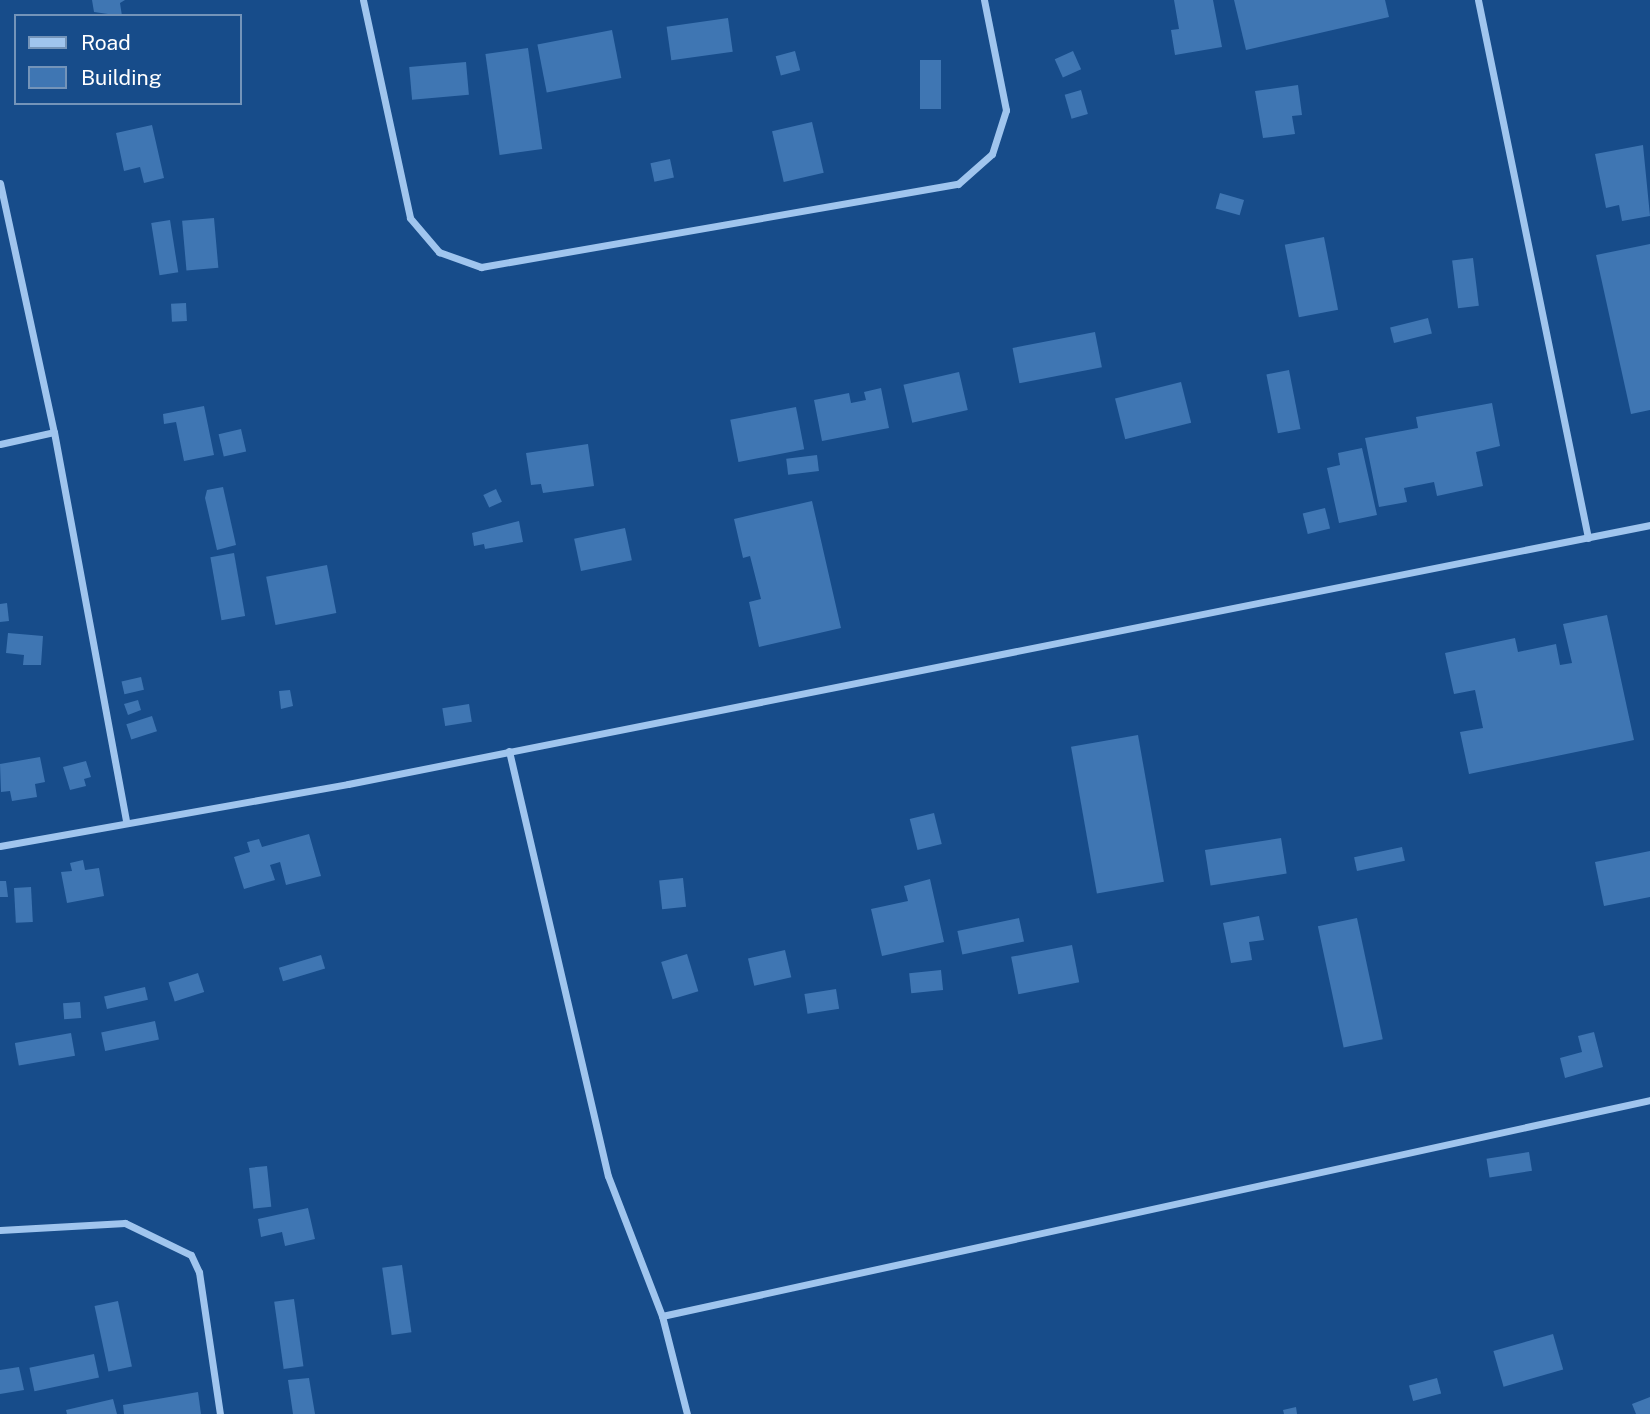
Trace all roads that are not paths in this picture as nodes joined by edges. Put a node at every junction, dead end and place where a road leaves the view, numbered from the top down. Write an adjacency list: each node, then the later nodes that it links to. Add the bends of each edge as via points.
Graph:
1 (363, 0): 2 (street, via 410,218 439,251 481,267 958,184 992,154 1006,110)
2 (984, 0)
3 (1478, 0): 8 (street)
4 (0, 183): 5 (street)
5 (54, 432): 6 (street); 10 (street)
6 (0, 444)
7 (1650, 525): 8 (street)
8 (1588, 538): 9 (street)
9 (509, 751): 10 (street, via 348,784); 14 (street, via 608,1176)
10 (126, 821): 11 (street)
11 (0, 846)
12 (1650, 1100): 14 (street)
13 (0, 1230): 15 (street, via 125,1223 191,1255 199,1272)
14 (662, 1316): 16 (street)
15 (220, 1414)
16 (687, 1414)

